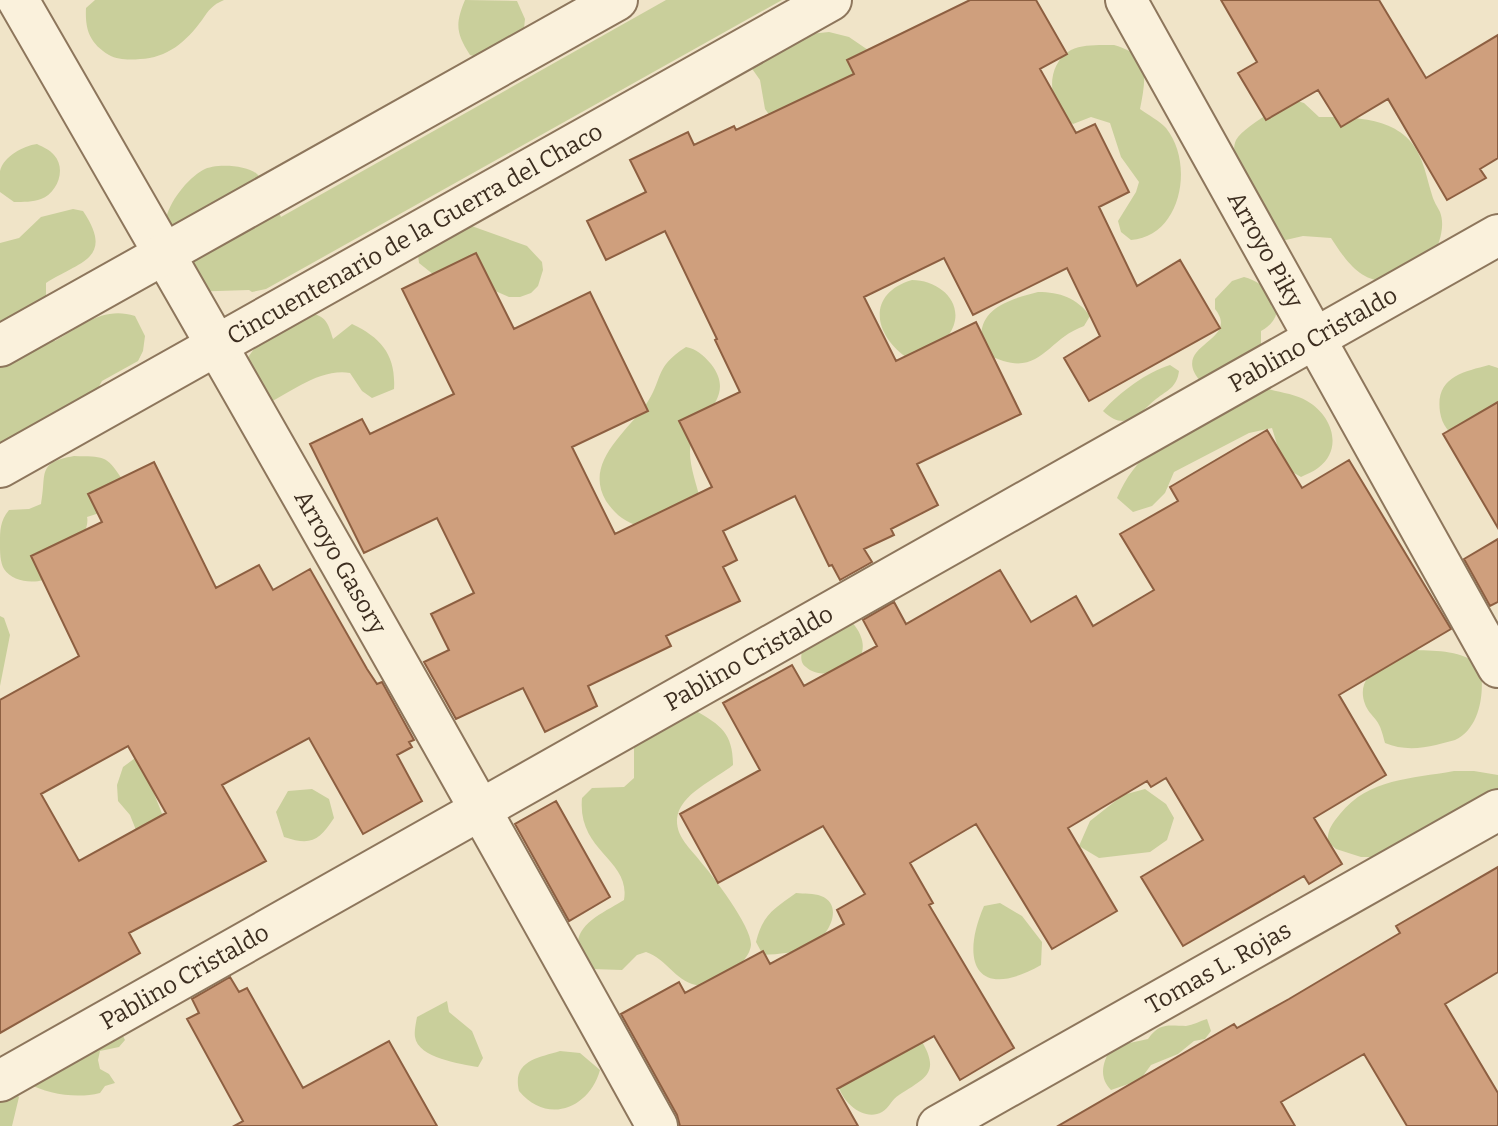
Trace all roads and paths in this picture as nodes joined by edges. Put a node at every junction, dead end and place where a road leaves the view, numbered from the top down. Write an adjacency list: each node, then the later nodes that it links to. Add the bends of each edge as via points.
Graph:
1 (18, 0): 6 (street, Arroyo Gasory)
2 (617, 0): 6 (street)
3 (831, 0): 8 (street, Cincuentenario de la Guerra del Chaco)
4 (1126, 0): 7 (street, Arroyo Piky)
5 (1498, 235): 7 (street, Pablino Cristaldo)
6 (165, 254): 8 (street, Arroyo Gasory); 9 (street)
7 (1315, 339): 11 (street, Arroyo Piky); 12 (street, Pablino Cristaldo)
8 (218, 345): 10 (street, Cincuentenario de la Guerra del Chaco); 12 (street, Arroyo Gasory)
9 (0, 346)
10 (0, 467)
11 (1498, 667)
12 (481, 809): 14 (street, Pablino Cristaldo); 15 (street, Arroyo Gasory)
13 (1498, 810): 16 (street, Tomas L. Rojas)
14 (0, 1081)
15 (657, 1126)
16 (938, 1126)

